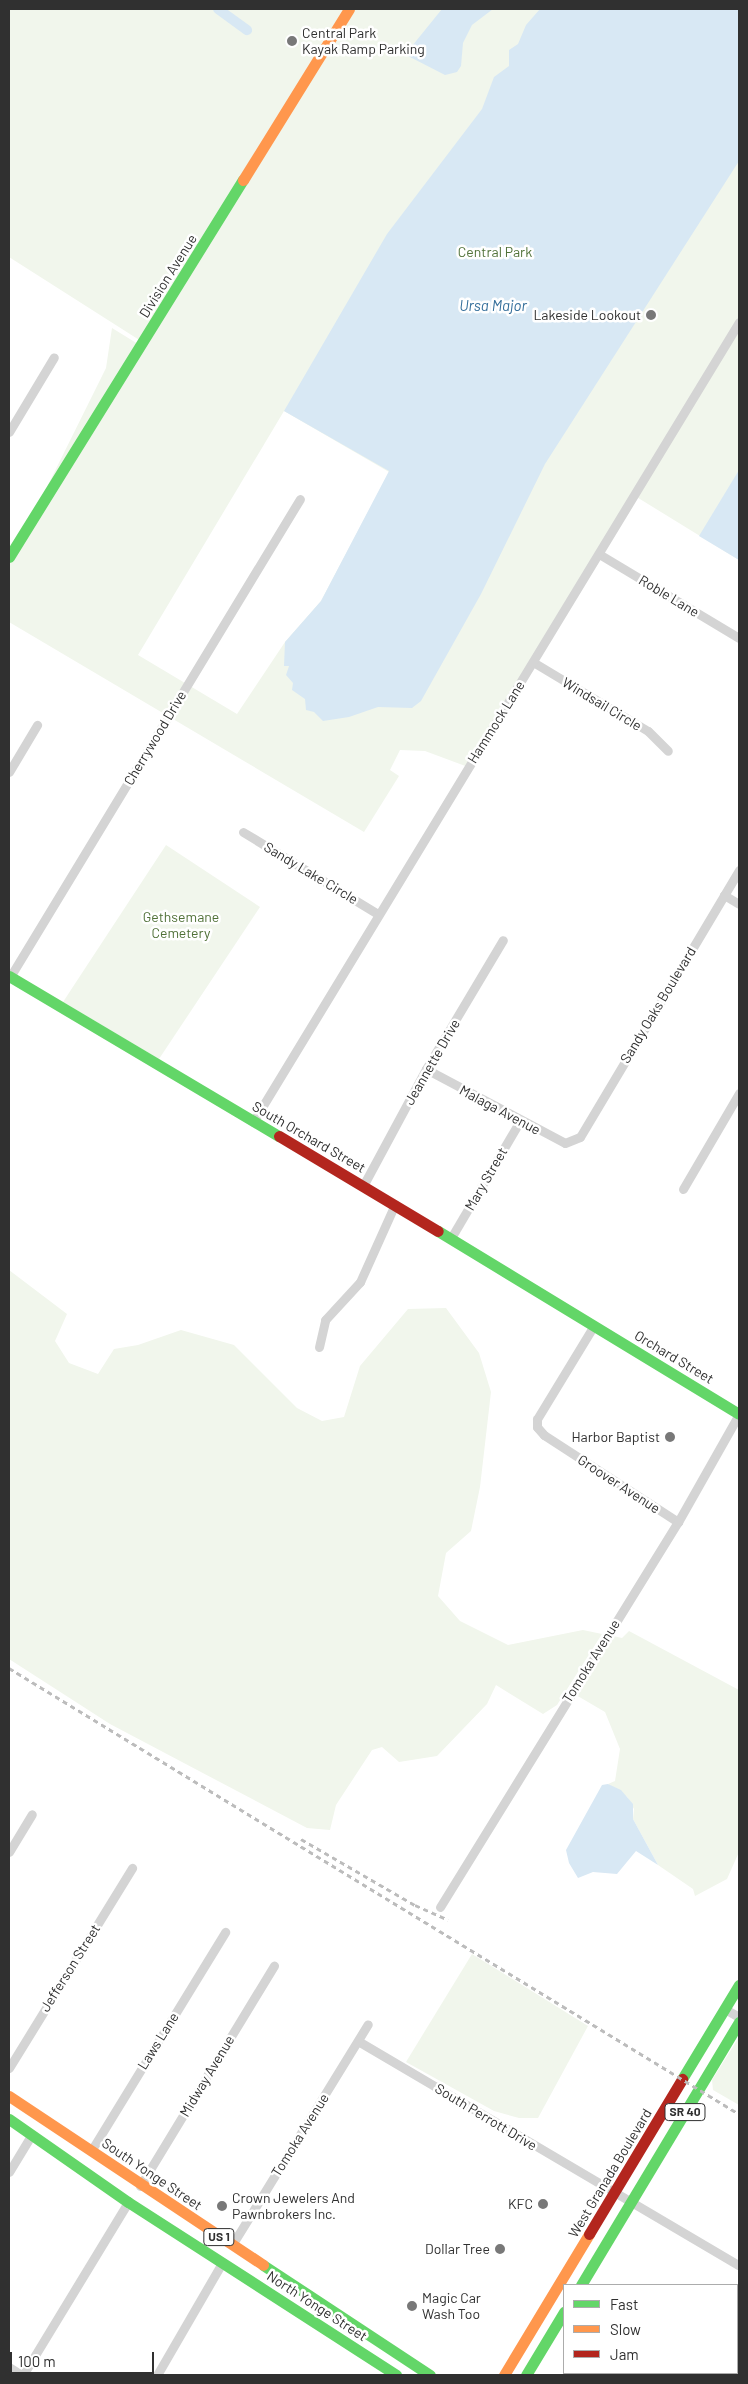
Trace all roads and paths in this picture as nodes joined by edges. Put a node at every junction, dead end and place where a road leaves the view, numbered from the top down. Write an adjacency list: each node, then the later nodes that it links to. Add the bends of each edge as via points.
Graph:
1 (349, 9): 7 (main road, Division Avenue)
2 (739, 322): 6 (street, Hammock Lane)
3 (54, 357): 4 (street)
4 (9, 432)
5 (300, 499): 19 (street, Cherrywood Drive)
6 (599, 554): 8 (street, Roble Lane); 9 (street, Hammock Lane)
7 (9, 557)
8 (739, 638)
9 (533, 662): 11 (street, Windsail Circle, via 648,731); 17 (street, Hammock Lane)
10 (37, 725): 12 (street)
11 (668, 751)
12 (9, 772)
13 (244, 832): 17 (street, Sandy Lake Circle)
14 (739, 870): 15 (street, Sandy Oaks Boulevard)
15 (724, 895): 16 (street); 24 (street, Sandy Oaks Boulevard)
16 (739, 904)
17 (378, 914): 23 (street, Hammock Lane)
18 (504, 940): 20 (street, Jeannette Drive)
19 (9, 977): 23 (main road, South Orchard Street)
20 (426, 1070): 22 (street, Malaga Avenue); 25 (street, Jeannette Drive)
21 (739, 1093): 26 (street)
22 (520, 1121): 24 (street, Malaga Avenue, via 565,1143); 28 (street, Mary Street)
23 (253, 1122): 25 (main road, South Orchard Street)
24 (576, 1139)
25 (363, 1186): 27 (main road, South Orchard Street)
26 (683, 1189)
27 (395, 1204): 28 (main road, South Orchard Street); 30 (street, via 360,1282 325,1320)
28 (452, 1238): 29 (main road, South Orchard Street)
29 (593, 1327): 31 (main road, Orchard Street); 32 (street, Groover Avenue, via 537,1419 537,1427 544,1435)
30 (319, 1347)
31 (739, 1414): 32 (street, Tomoka Avenue)
32 (678, 1522): 36 (street, Tomoka Avenue)
33 (32, 1814): 34 (street)
34 (9, 1852)
35 (132, 1868): 45 (street, Jefferson Street)
36 (440, 1907)
37 (225, 1932): 49 (street, Laws Lane)
38 (274, 1966): 51 (street, Midway Avenue)
39 (739, 1985): 40 (main road, West Granada Boulevard / SR 40)
40 (725, 2008): 41 (street); 52 (main road, West Granada Boulevard / SR 40)
41 (739, 2017)
42 (739, 2022): 54 (main road, SR 40)
43 (368, 2024): 44 (street, Tomoka Avenue)
44 (358, 2041): 52 (street, South Perrott Drive); 56 (street, Tomoka Avenue)
45 (9, 2068)
46 (9, 2096): 49 (main road, South Yonge Street / US 1)
47 (9, 2119): 48 (main road, US 1)
48 (32, 2134): 50 (street); 53 (main road, US 1)
49 (91, 2151): 51 (main road, South Yonge Street / US 1)
50 (9, 2172)
51 (140, 2186): 56 (main road, South Yonge Street / US 1)
52 (615, 2192): 54 (street, South Perrott Drive); 66 (main road, West Granada Boulevard / SR 40)
53 (128, 2202): 55 (main road, US 1); 62 (street)
54 (631, 2202): 58 (street, South Perrott Drive); 59 (main road, SR 40)
55 (152, 2217): 56 (main road, via 163,2217 214,2247); 57 (main road, US 1)
56 (232, 2245): 65 (main road, South Yonge Street / US 1)
57 (222, 2263): 63 (street); 64 (main road, North Yonge Street / US 1)
58 (739, 2265)
59 (581, 2284)
60 (563, 2314): 67 (main road)
61 (9, 2367): 62 (street)
62 (23, 2375)
63 (157, 2375)
64 (396, 2375)
65 (430, 2375)
66 (504, 2375)
67 (526, 2375)

